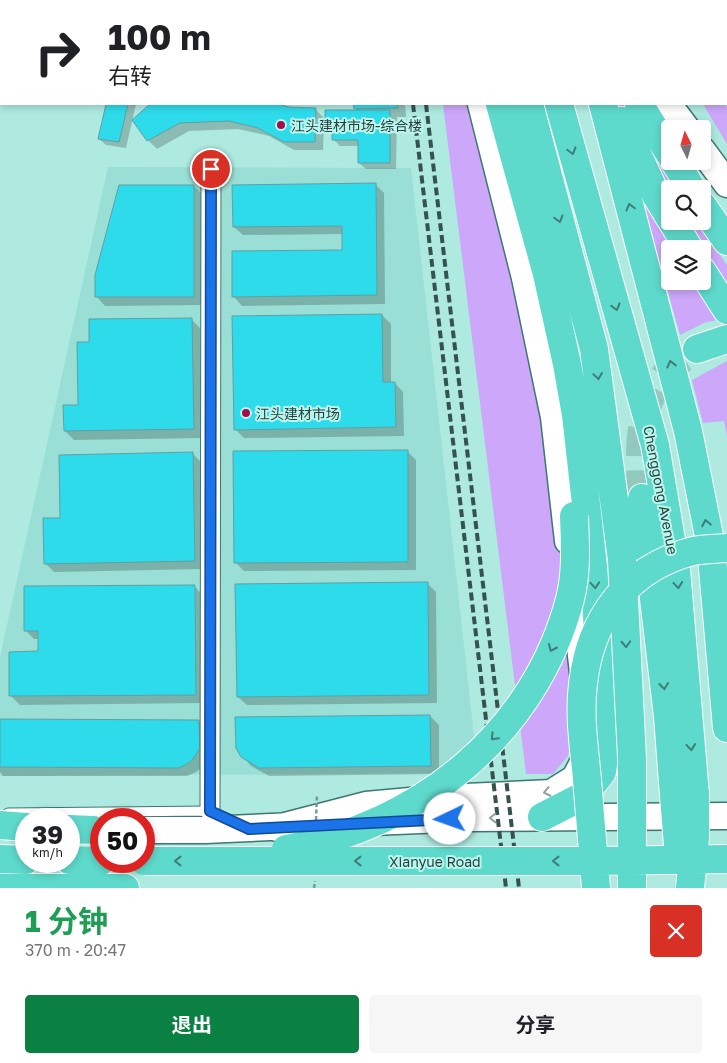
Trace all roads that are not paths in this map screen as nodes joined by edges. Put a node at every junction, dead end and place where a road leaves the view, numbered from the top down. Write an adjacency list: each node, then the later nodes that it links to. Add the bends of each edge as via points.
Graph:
1 (481, 105): 32 (main road, one-way to 32, via 525,278 554,417 592,745 575,778 551,793 366,805)
2 (489, 105): 41 (highway, one-way to 41, bridge, via 568,458 576,560 570,598 560,629 525,700 480,753 452,778 422,798 371,824 318,844)
3 (500, 105): 29 (highway, one-way to 29, via 546,274 576,415 594,575 606,742 602,772 583,796)
4 (529, 105): 45 (highway, one-way to 45, bridge, via 594,349 622,560 632,758)
5 (559, 105): 25 (highway, Chenggong Avenue, one-way to 25, via 655,445 676,569)
6 (603, 105): 24 (highway, one-way to 6, via 711,546 688,431)
7 (614, 105): 15 (highway)
8 (640, 105): 11 (highway)
9 (669, 105): 10 (main road)
10 (680, 120)
11 (661, 139)
12 (711, 162): 14 (main road)
13 (211, 169): 26 (street)
14 (727, 184)
15 (661, 203)
16 (711, 218): 17 (highway)
17 (727, 241)
18 (711, 285): 19 (highway)
19 (726, 308)
20 (727, 339): 21 (highway)
21 (697, 349)
22 (642, 498): 25 (highway, one-way to 25, via 668,716)
23 (727, 548): 44 (highway, bridge, via 695,551 665,560 637,578 616,598 601,620 591,645 583,684 582,716)
24 (727, 728)
25 (685, 796): 46 (highway, bridge); 47 (highway, Chenggong Avenue, bridge, via 695,838)
26 (210, 811): 27 (lane); 33 (lane)
27 (0, 813)
28 (727, 816): 29 (main road)
29 (542, 817): 32 (main road, one-way to 32)
30 (0, 825): 31 (highway)
31 (15, 826)
32 (277, 828): 33 (main road)
33 (249, 829): 34 (main road)
34 (155, 830)
35 (0, 832): 36 (main road)
36 (15, 832)
37 (0, 859): 39 (highway)
38 (727, 859): 41 (highway, Xianyue Road, one-way to 41, bridge)
39 (15, 860)
40 (155, 861): 41 (highway, Xianyue Road, one-way to 40, bridge)
41 (217, 861)
42 (0, 888): 43 (highway)
43 (125, 888)
44 (596, 888)
45 (632, 888)
46 (681, 888)
47 (690, 888)

